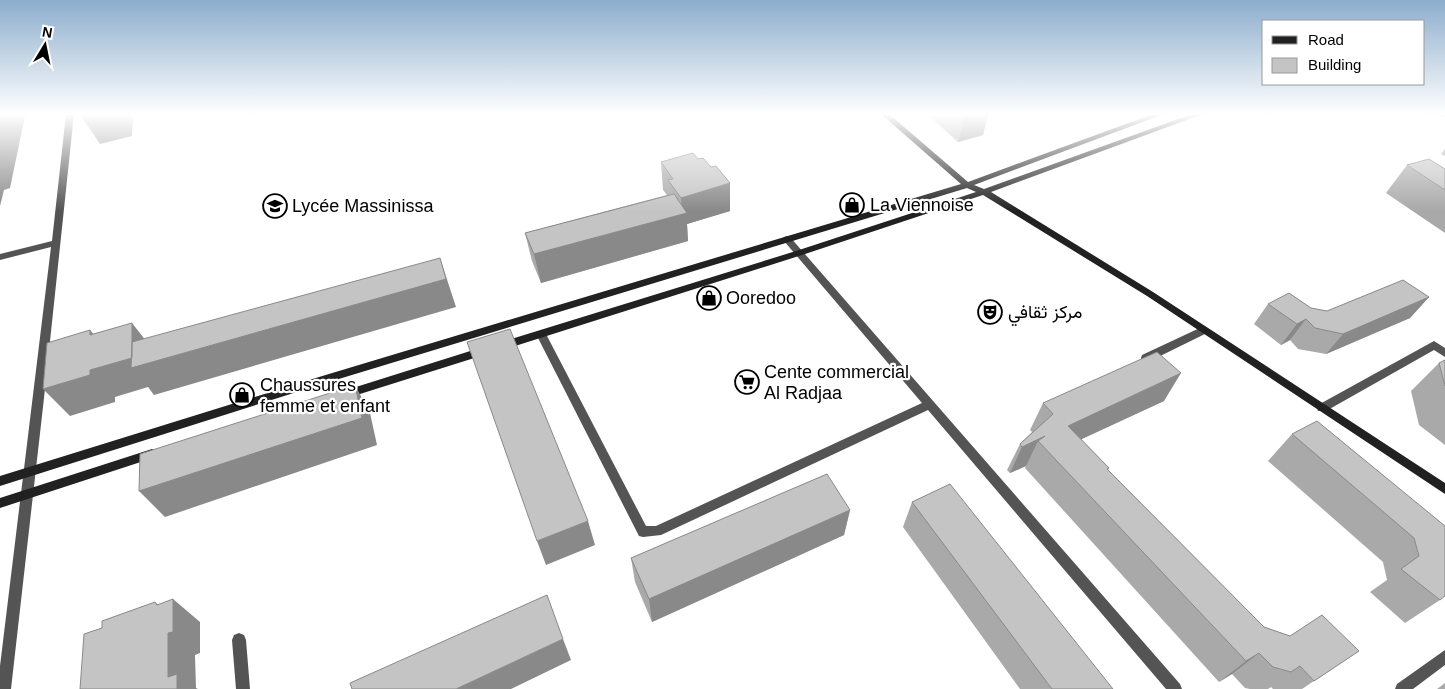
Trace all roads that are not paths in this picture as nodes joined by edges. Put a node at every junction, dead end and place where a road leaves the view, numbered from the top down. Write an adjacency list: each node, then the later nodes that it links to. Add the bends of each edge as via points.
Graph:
1 (67, 146): 8 (street)
2 (922, 146): 5 (main road)
3 (1073, 146): 5 (main road)
4 (1111, 146): 6 (main road)
5 (967, 185): 6 (main road); 7 (main road)
6 (984, 192): 9 (main road); 11 (main road)
7 (787, 240): 9 (street); 19 (main road)
8 (56, 243): 10 (street); 19 (street)
9 (799, 254): 12 (main road); 16 (street)
10 (0, 257)
11 (1204, 330): 14 (street); 17 (main road)
12 (541, 334): 15 (main road); 16 (street, via 643,532 657,531)
13 (1445, 353): 17 (street, via 1434,345)
14 (1135, 363)
15 (334, 398)
16 (929, 405): 28 (street)
17 (1322, 408): 21 (main road)
18 (164, 450): 22 (main road)
19 (30, 471): 20 (main road); 22 (street)
20 (0, 481)
21 (1445, 489)
22 (28, 494): 23 (main road); 26 (street)
23 (0, 503)
24 (239, 640): 27 (street)
25 (1445, 657): 29 (street)
26 (4, 689)
27 (244, 689)
28 (1175, 689)
29 (1402, 689)

